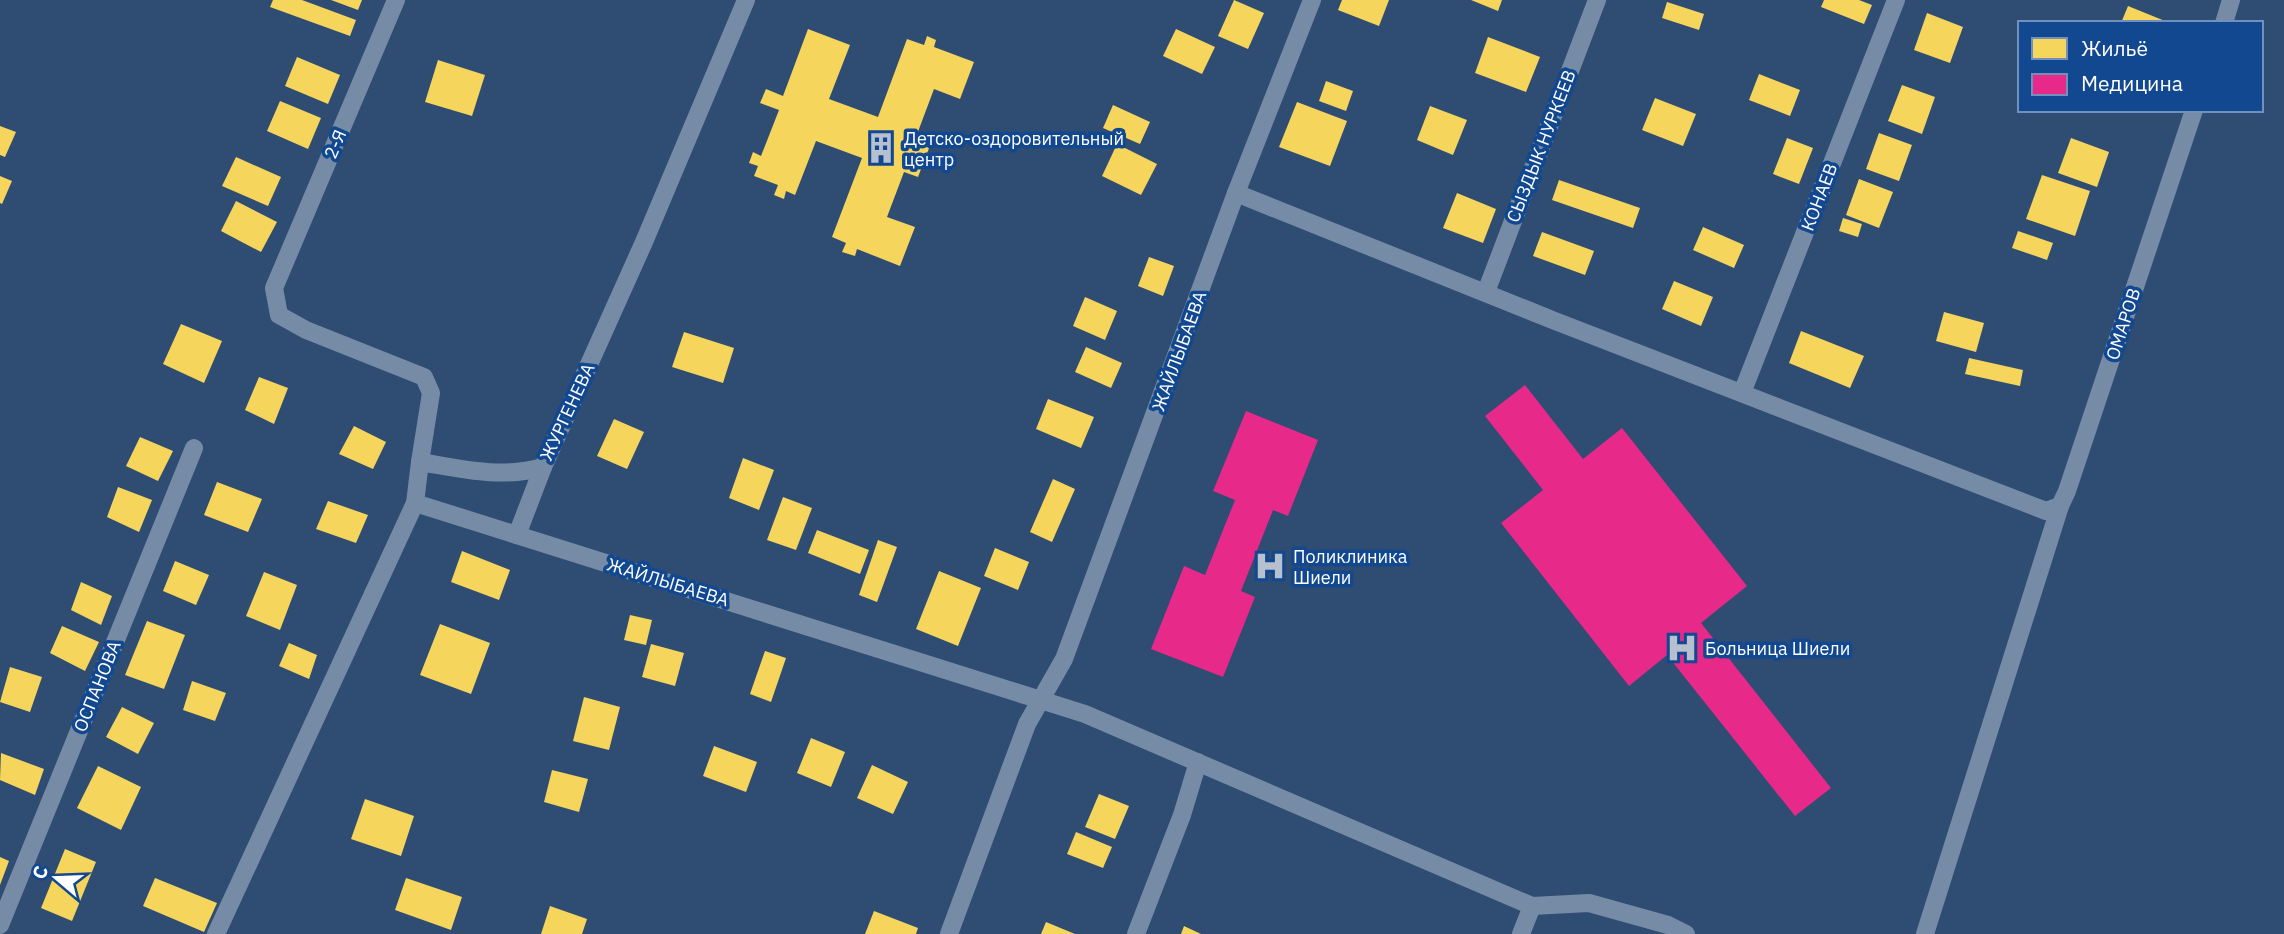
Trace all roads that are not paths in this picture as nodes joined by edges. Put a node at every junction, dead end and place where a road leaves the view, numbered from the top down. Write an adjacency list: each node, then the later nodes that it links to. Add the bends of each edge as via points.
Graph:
1 (396, 0): 13 (street, 2-Я, via 274,288 279,315 424,377 431,393)
2 (746, 0): 14 (street, ЖУРГЕНЕВА)
3 (1312, 0): 9 (street, ЖАЙЛЫБАЕВА)
4 (1597, 0): 10 (street, СЫЗДЫК НУРКЕЕВ)
5 (1896, 0): 11 (street, КОНАЕВ)
6 (2231, 0): 7 (street)
7 (2225, 21)
8 (2193, 112): 16 (street, ОМАРОВ)
9 (1236, 193): 10 (street); 18 (street, ЖАЙЛЫБАЕВА, via 1064,659)
10 (1486, 292): 11 (street)
11 (1742, 393): 16 (street, via 2046,511)
12 (194, 448): 21 (street, ОСПАНОВА)
13 (420, 461): 14 (street, ЖУРГЕНЕВА, via 496,474); 15 (street)
14 (543, 467): 17 (street)
15 (415, 503): 17 (street, ЖАЙЛЫБАЕВА); 22 (street)
16 (2060, 506): 27 (street, ОМАРОВ)
17 (517, 535): 18 (street, ЖАЙЛЫБАЕВА)
18 (1041, 699): 19 (street, ЖАЙЛЫБАЕВА); 23 (street, via 1027,724)
19 (1198, 762): 20 (street, ЖАЙЛЫБАЕВА); 24 (street)
20 (1532, 906): 25 (street); 26 (street, via 1589,903)
21 (0, 925)
22 (216, 934)
23 (949, 934)
24 (1136, 934)
25 (1521, 934)
26 (1686, 934)
27 (1925, 934)

